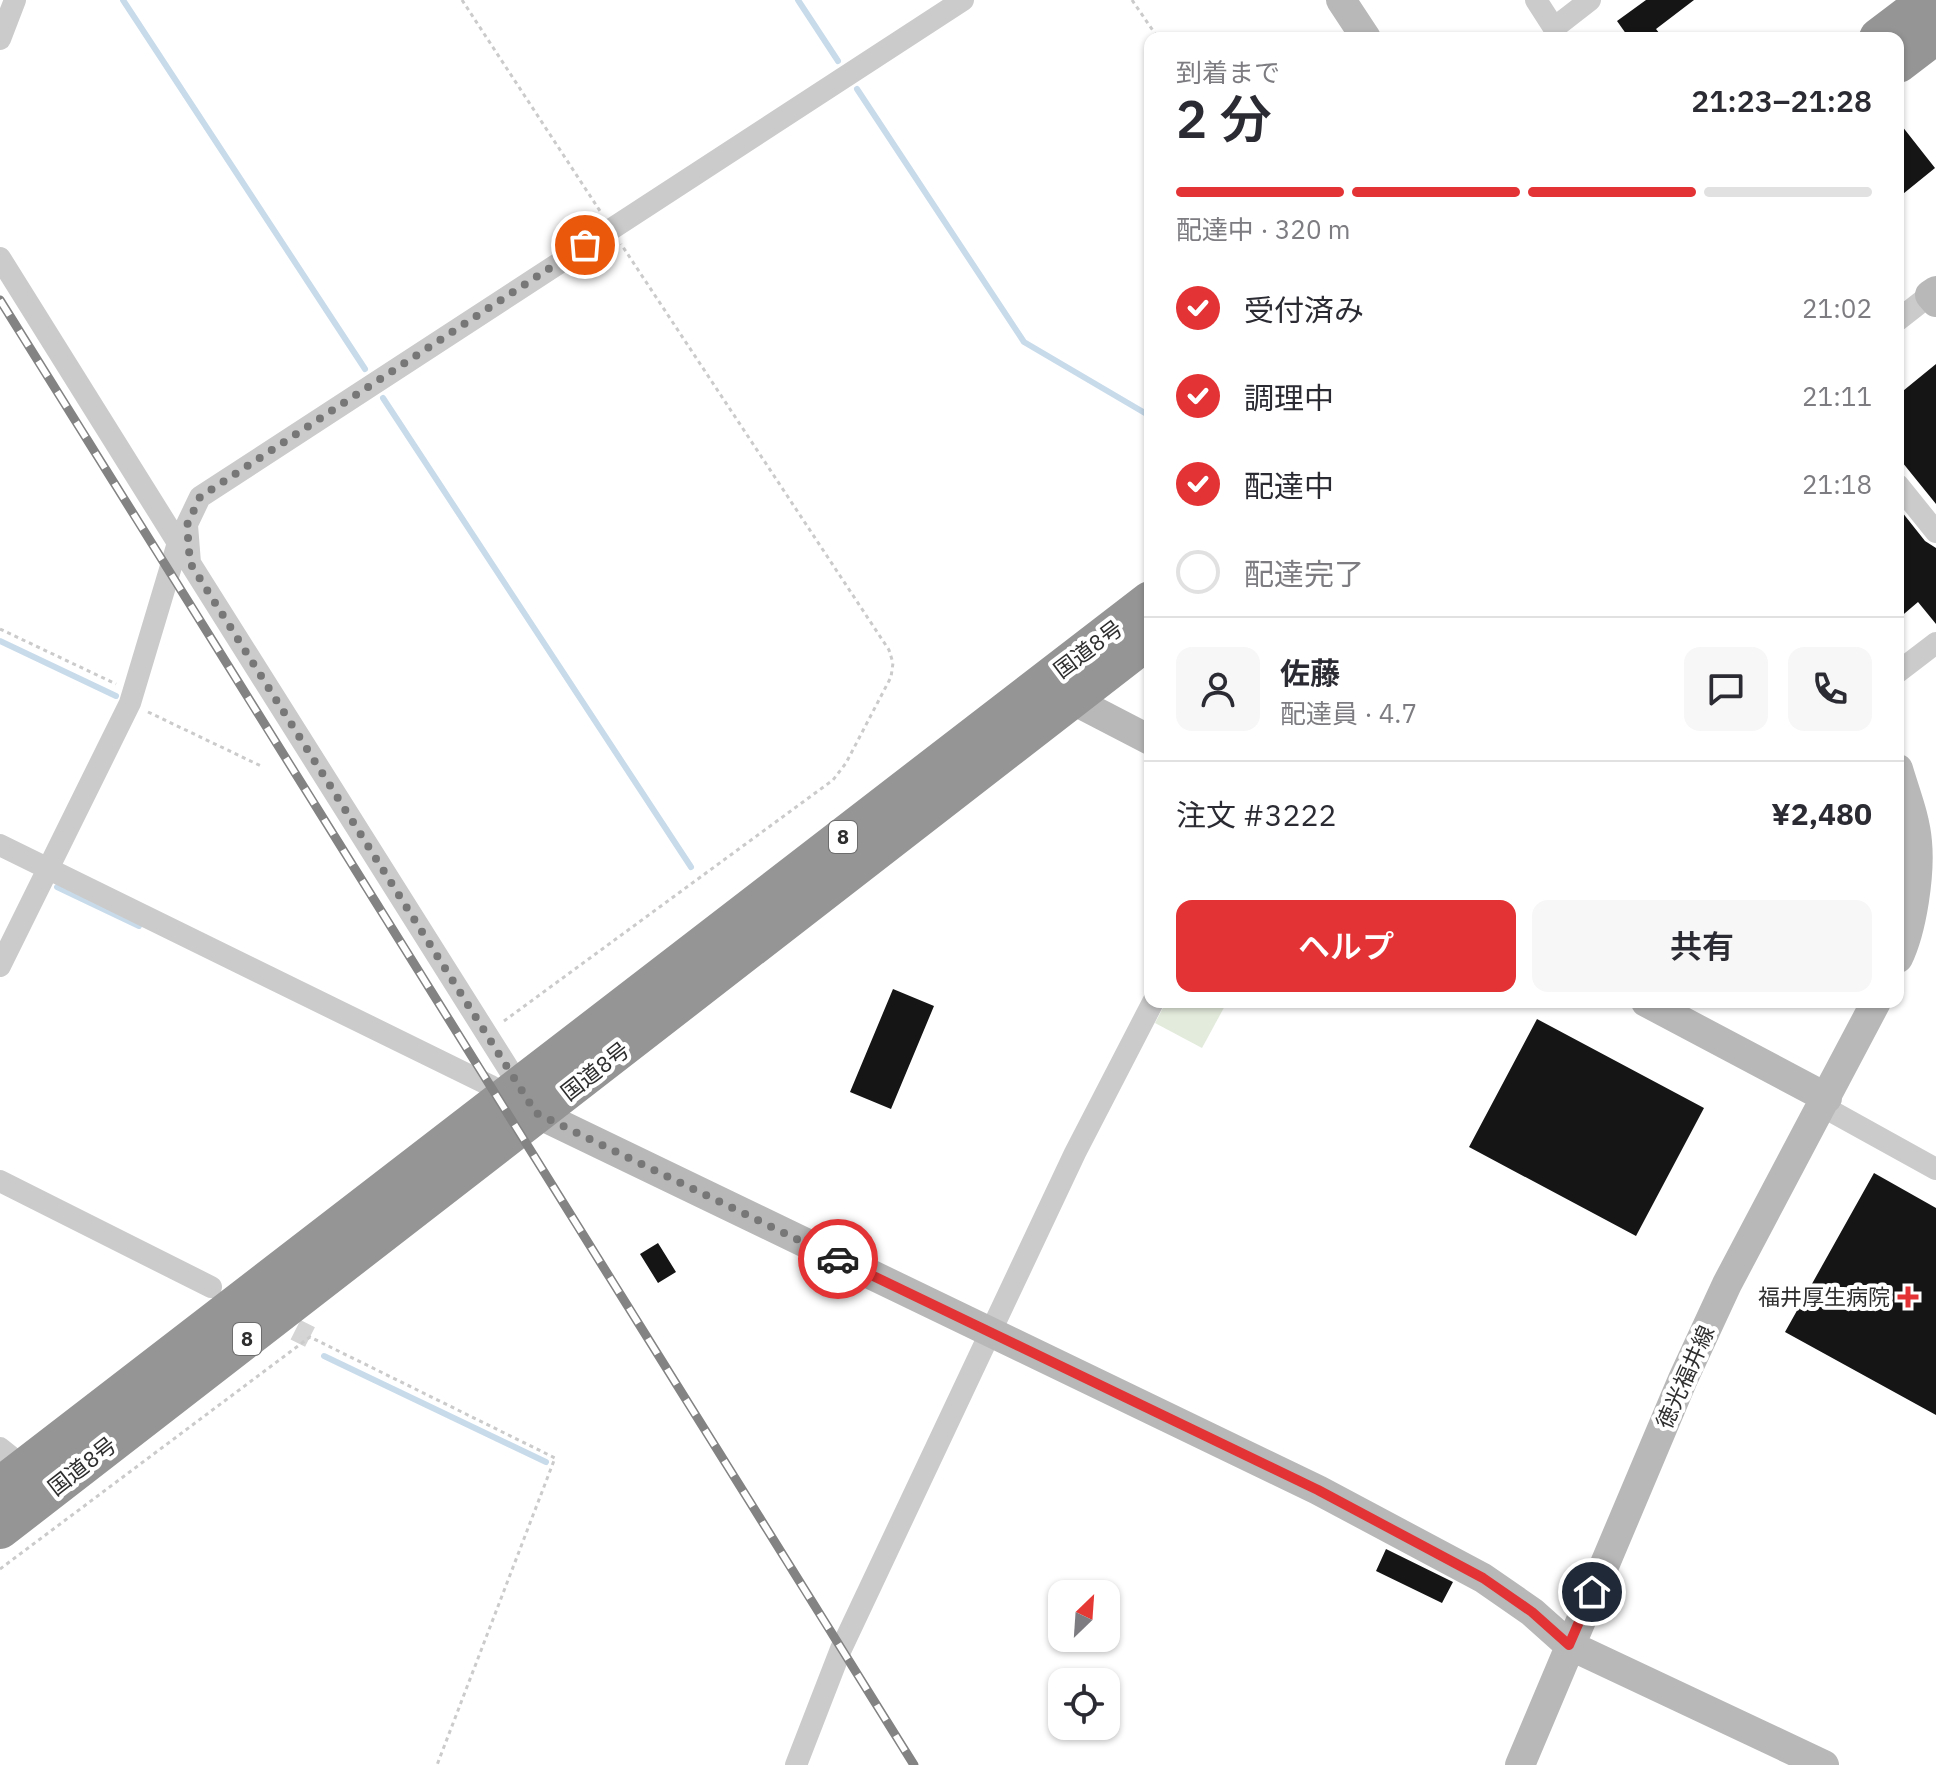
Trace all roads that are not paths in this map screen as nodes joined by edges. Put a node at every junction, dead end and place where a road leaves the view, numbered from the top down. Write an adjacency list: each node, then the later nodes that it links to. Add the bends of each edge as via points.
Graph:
1 (15, 0): 10 (street)
2 (963, 0): 17 (street, via 200,497)
3 (1341, 0): 7 (street)
4 (1536, 0): 5 (street, via 1554,28)
5 (1590, 0)
6 (1929, 0): 8 (highway)
7 (1362, 32)
8 (1887, 32)
9 (1936, 34): 11 (highway)
10 (0, 39)
11 (1904, 58)
12 (0, 258): 17 (street)
13 (1934, 296): 14 (street)
14 (1904, 316)
15 (1904, 492): 16 (street)
16 (1936, 532)
17 (182, 534): 27 (street, via 132,698); 33 (street, via 190,563 486,1034)
18 (1144, 606): 33 (highway, 国道8号 / 8)
19 (1144, 643): 22 (highway, 国道8号 / 8)
20 (1936, 643): 21 (street)
21 (1904, 667)
22 (1071, 699): 23 (street); 33 (highway, 国道8号 / 8)
23 (1144, 737)
24 (1904, 781): 25 (street)
25 (1925, 821): 28 (street)
26 (0, 845): 27 (street)
27 (48, 871): 29 (street); 33 (street, via 489,1085)
28 (1904, 946)
29 (0, 966)
30 (1150, 1008): 39 (street)
31 (1657, 1008): 34 (street)
32 (1873, 1008): 34 (street, 徳光福井線)
33 (544, 1096): 35 (highway, 国道8号 / 8); 39 (street)
34 (1825, 1102): 36 (street); 42 (street, 徳光福井線, via 1727,1284)
35 (484, 1134): 40 (highway, 国道8号 / 8); 41 (highway, 国道8号 / 8)
36 (1936, 1169)
37 (0, 1181): 38 (street)
38 (211, 1287)
39 (990, 1332): 42 (street, via 1318,1490 1469,1571 1532,1612); 43 (street, via 841,1649)
40 (8, 1468)
41 (0, 1529)
42 (1569, 1645): 44 (street, 徳光福井線); 45 (street)
43 (796, 1765)
44 (1520, 1765)
45 (1824, 1765)

